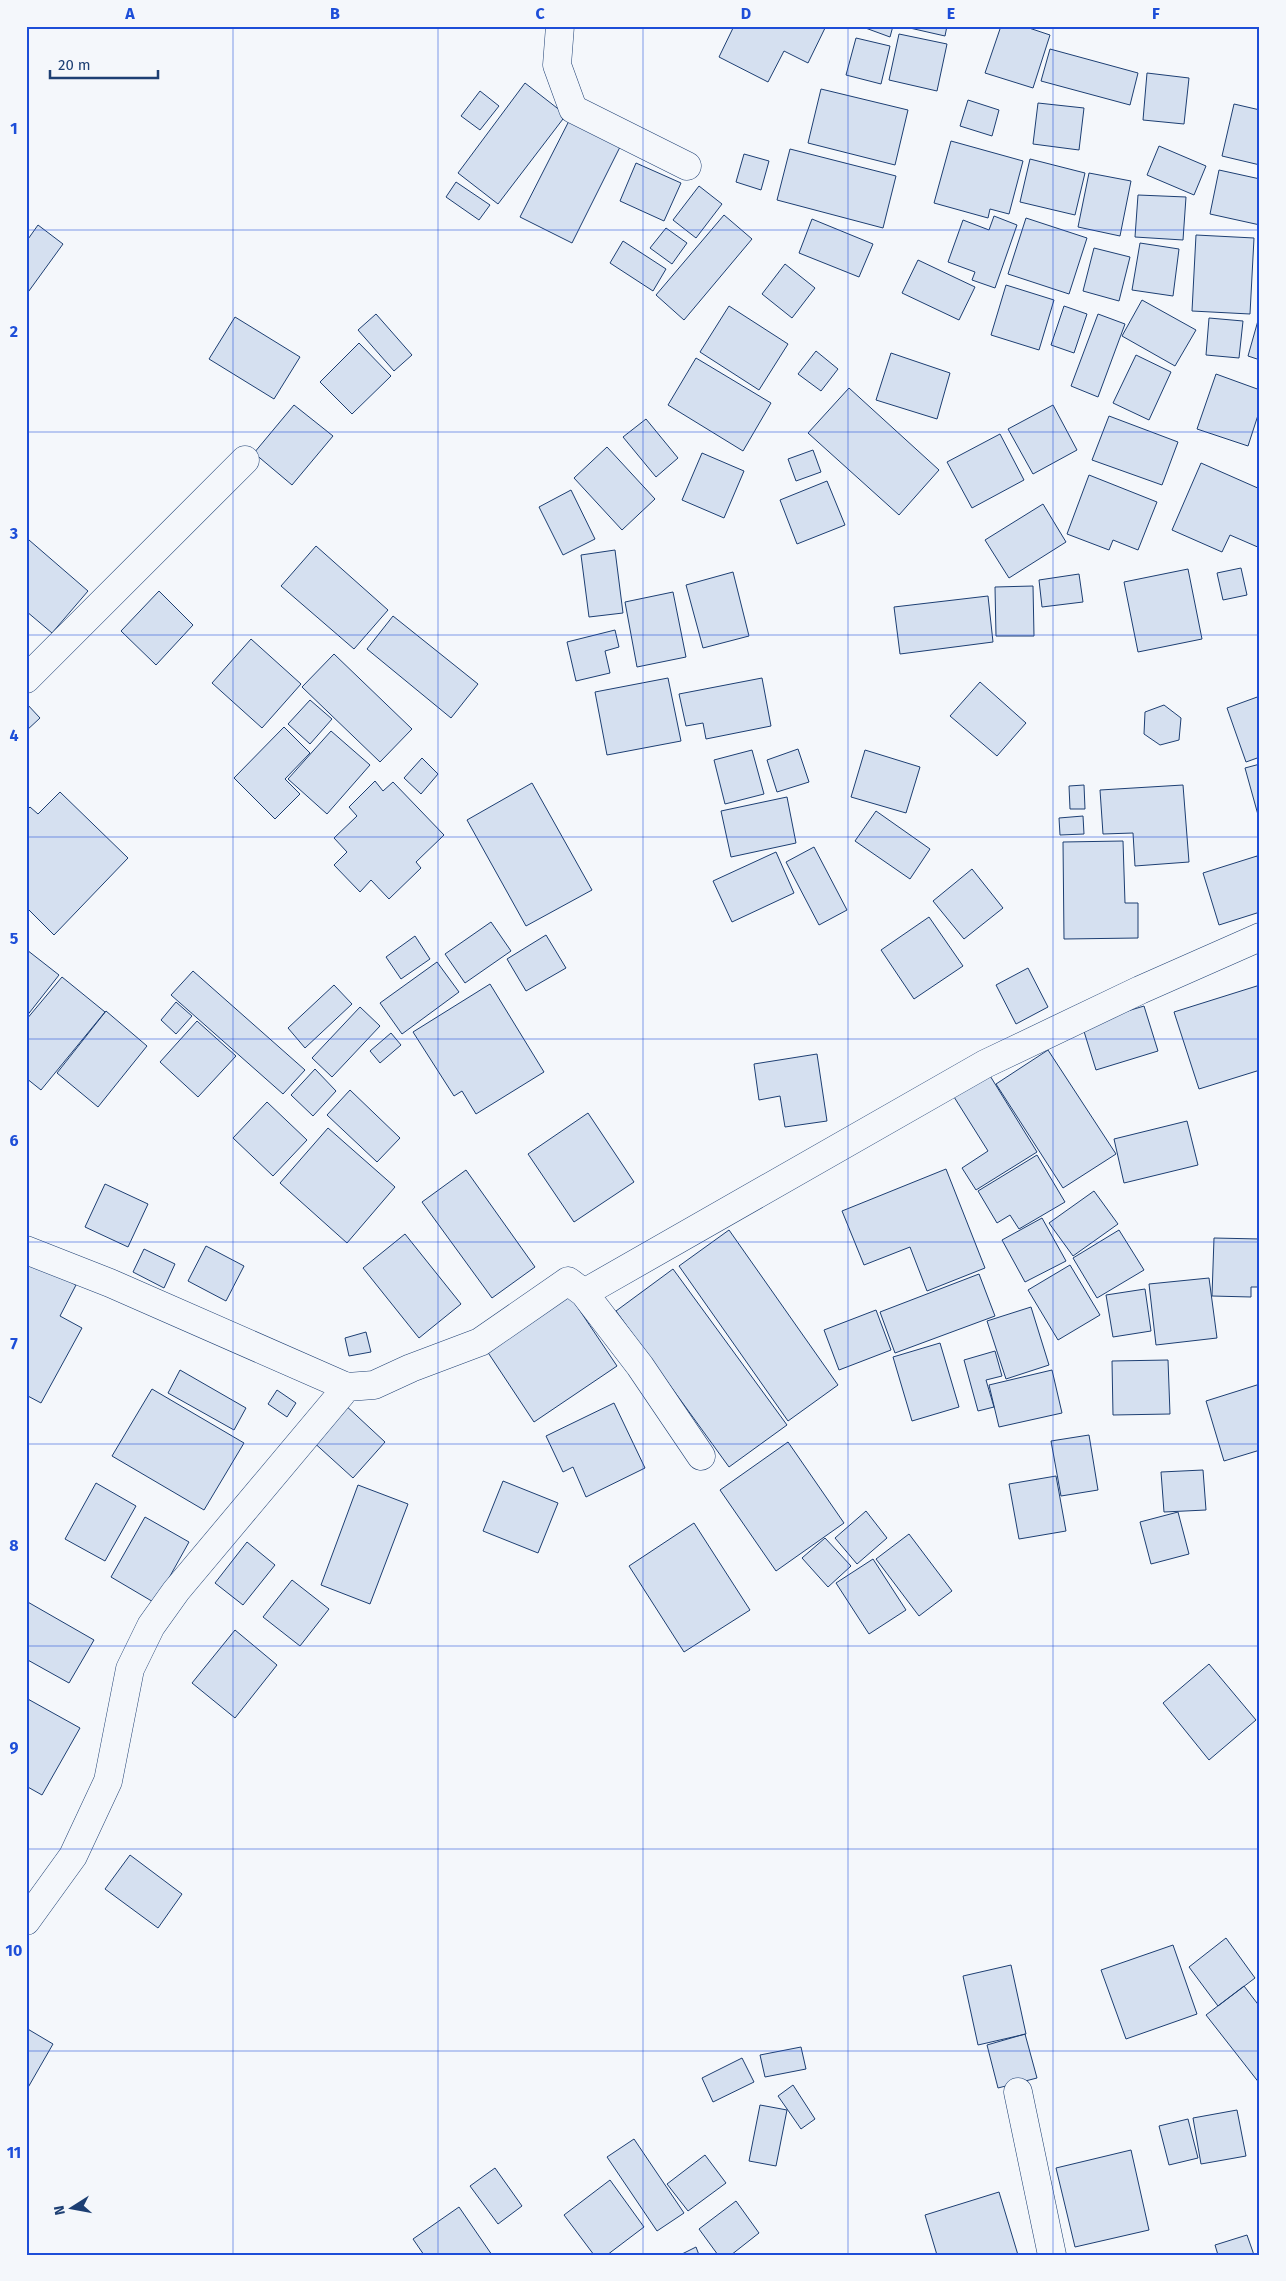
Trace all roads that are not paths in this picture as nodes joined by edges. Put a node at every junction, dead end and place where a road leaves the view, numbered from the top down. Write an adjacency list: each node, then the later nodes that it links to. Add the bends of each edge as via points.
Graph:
1 (560, 26): 2 (street, via 556,65 573,109)
2 (687, 166)
3 (245, 460): 4 (street)
4 (26, 679)
5 (1260, 937): 7 (street, via 985,1064)
6 (26, 1250): 8 (street, via 110,1283)
7 (584, 1293): 8 (street, via 568,1280 480,1342 374,1386); 9 (street, via 640,1366)
8 (347, 1387): 10 (street, via 176,1590 151,1626 130,1668 108,1781 73,1856)
9 (700, 1456)
10 (26, 1921)
11 (1018, 2092): 12 (street)
12 (1052, 2255)

